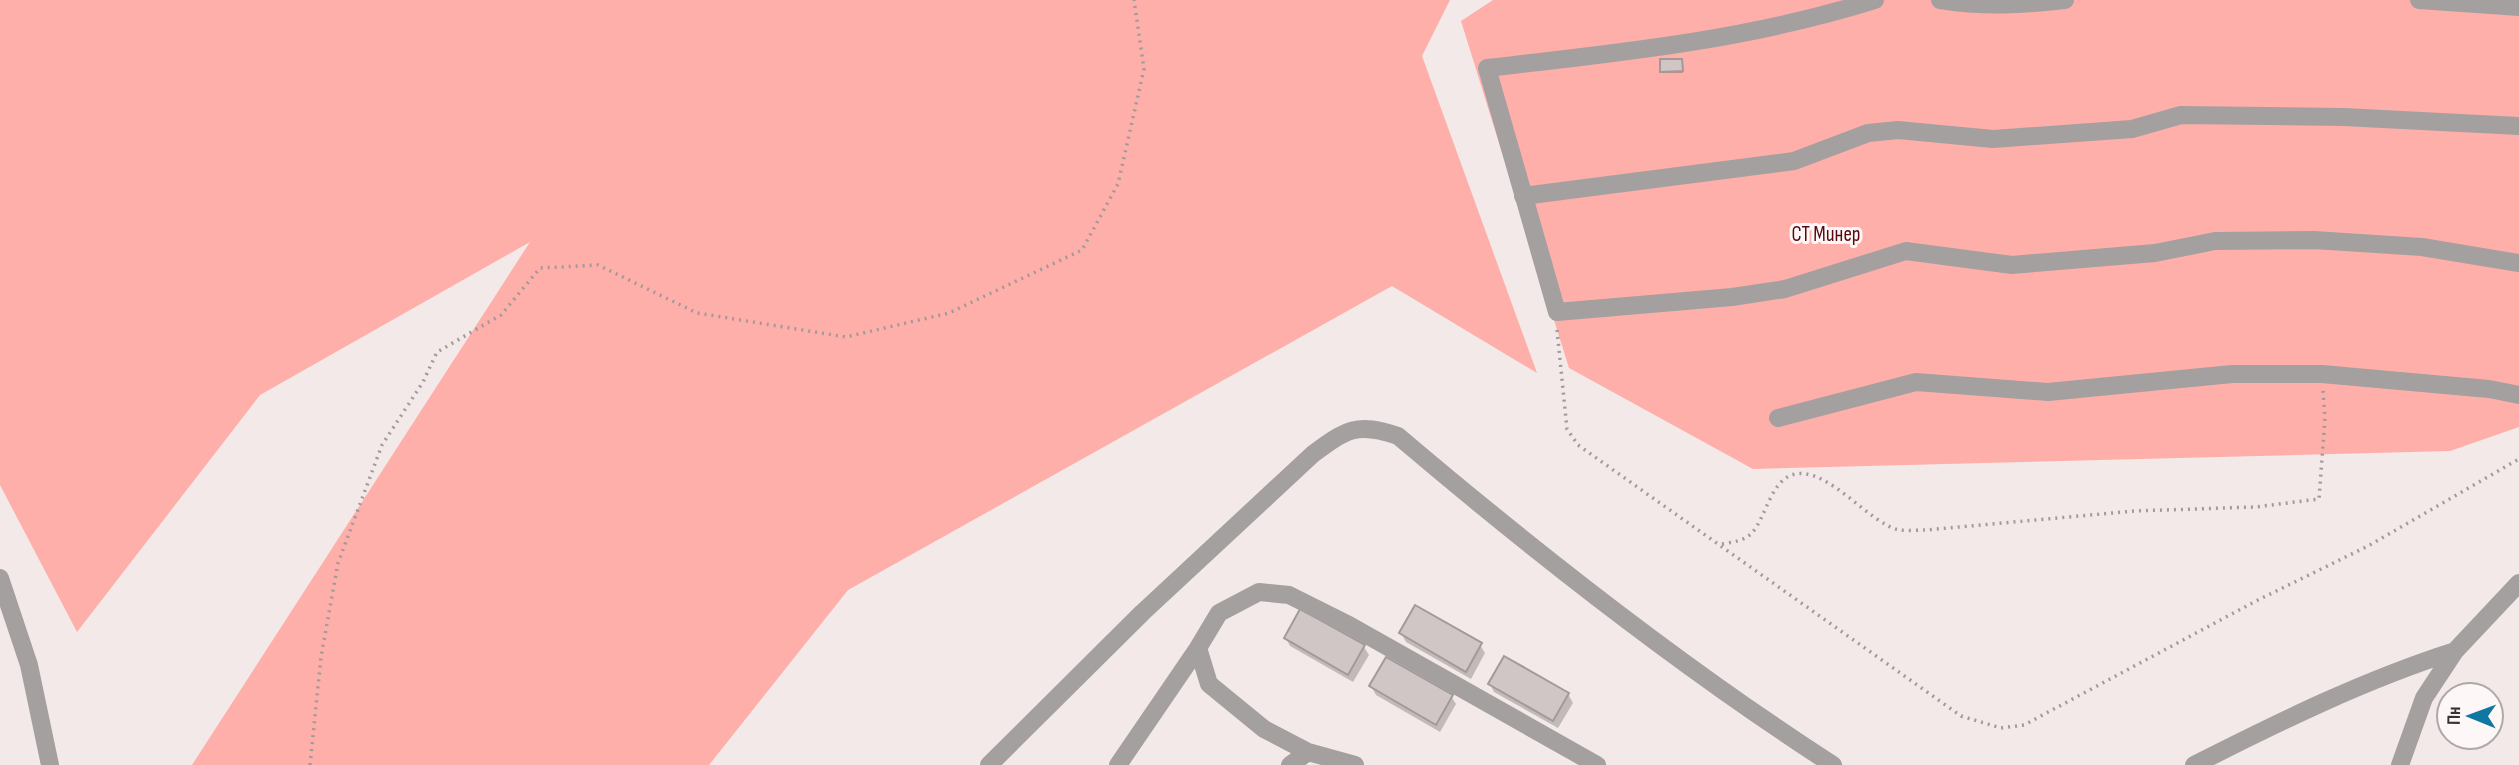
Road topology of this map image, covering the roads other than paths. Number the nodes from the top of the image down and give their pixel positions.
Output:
1 (1875, 0) edge
2 (1940, 0) edge
3 (2065, 0) edge
4 (2419, 0) edge
5 (2519, 7) edge
6 (2519, 126) edge
7 (1522, 196) junction
8 (2519, 263) edge
9 (2519, 395) edge
10 (1778, 418) dead end
11 (0, 578) edge
12 (2519, 583) edge
13 (1198, 648) junction
14 (2455, 651) junction
15 (1308, 752) junction
16 (51, 765) edge
17 (989, 765) edge
18 (1118, 765) edge
19 (1290, 765) edge
20 (1355, 765) edge
21 (1597, 765) edge
22 (1833, 765) edge
23 (2194, 765) edge
24 (2400, 765) edge

1 - 7 street
2 - 3 street
4 - 5 street
6 - 7 street
7 - 8 street
9 - 10 street
11 - 16 street
12 - 14 street
13 - 15 street
13 - 18 street
13 - 21 street
14 - 23 street
14 - 24 street
15 - 19 street
15 - 20 street
17 - 22 street

